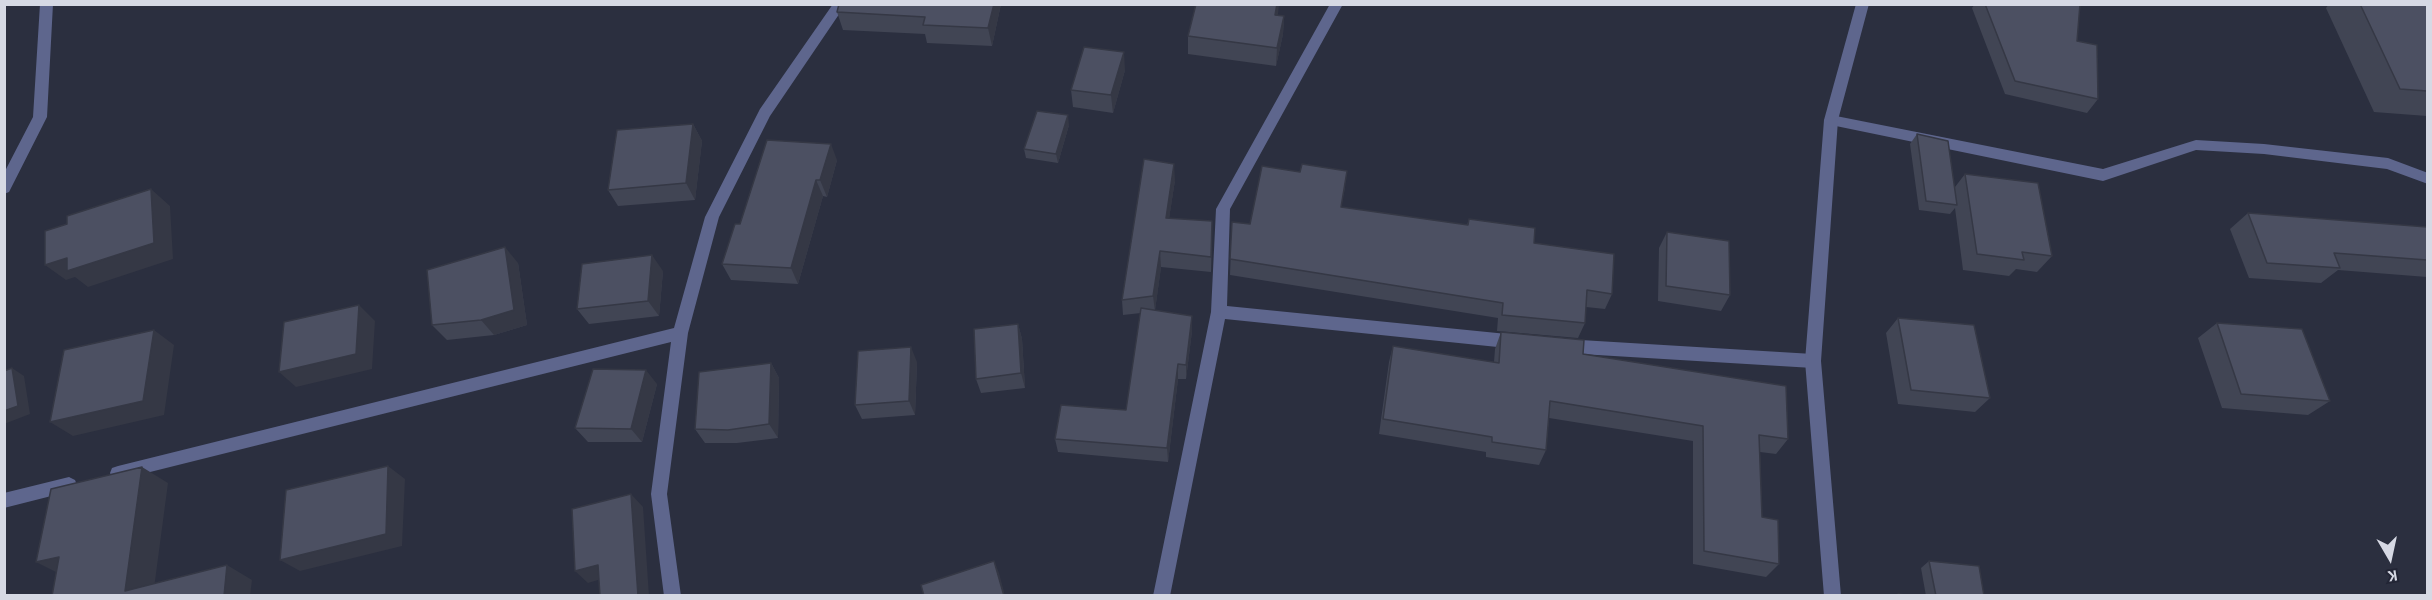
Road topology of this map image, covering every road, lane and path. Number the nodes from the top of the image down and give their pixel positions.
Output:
1 (47, 4) edge
2 (840, 4) edge
3 (1337, 4) edge
4 (1863, 4) edge
5 (1831, 120) junction
6 (2427, 179) edge
7 (4, 189) edge
8 (1220, 312) junction
9 (680, 333) junction
10 (1813, 361) junction
11 (108, 476) edge
12 (85, 481) edge
13 (4, 501) edge
14 (673, 596) edge
15 (1161, 596) edge
16 (1833, 596) edge

1 - 7 street
2 - 9 street
3 - 8 street
4 - 5 street
5 - 6 street
5 - 10 street
8 - 10 street
8 - 15 street
9 - 11 street
9 - 14 street
10 - 16 street
12 - 13 street

